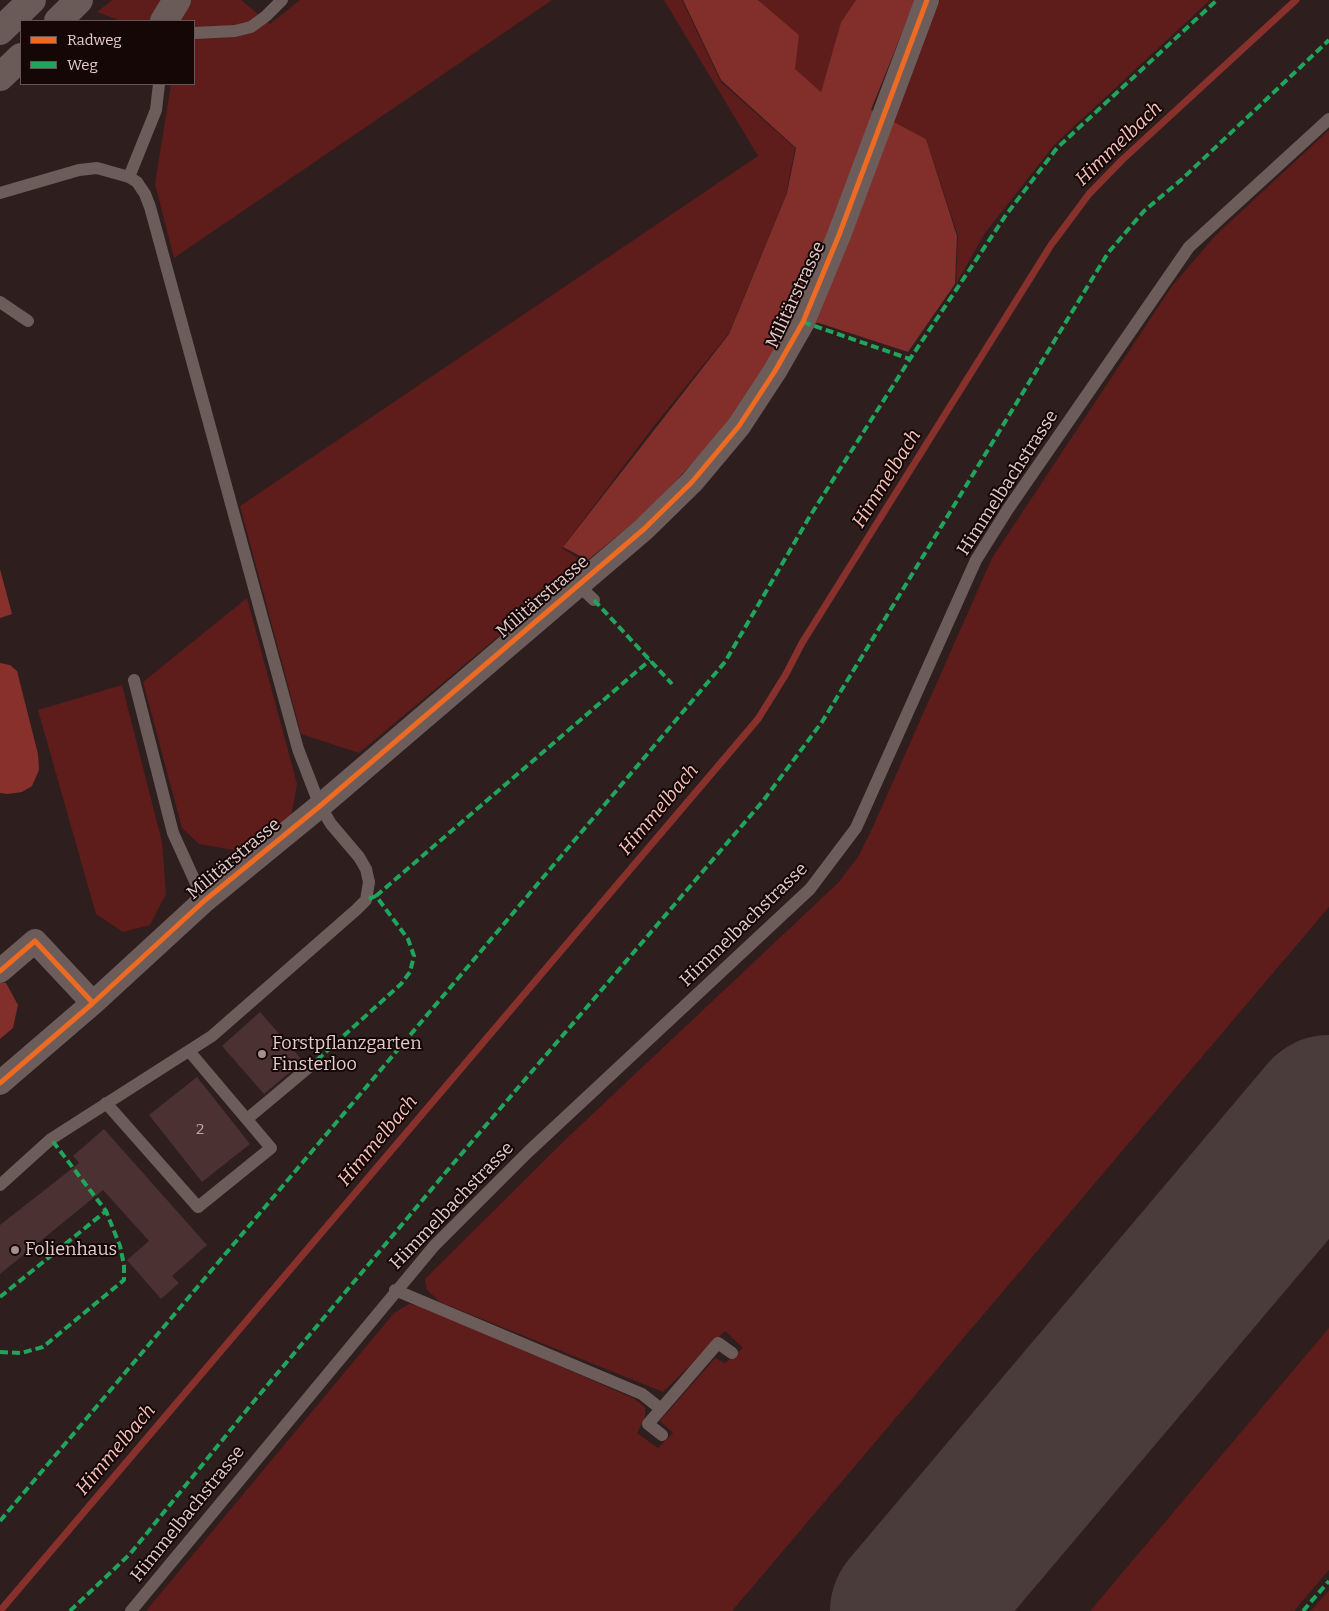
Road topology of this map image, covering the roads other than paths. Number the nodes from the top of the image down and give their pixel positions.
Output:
1 (32, 0) edge
2 (79, 0) edge
3 (176, 0) edge
4 (282, 0) edge
5 (927, 0) edge
6 (59, 20) edge
7 (165, 20) edge
8 (0, 32) edge
9 (195, 33) edge
10 (159, 85) edge
11 (1329, 119) edge
12 (129, 176) junction
13 (0, 193) edge
14 (0, 302) edge
15 (28, 321) dead end
16 (134, 680) dead end
17 (320, 806) junction
18 (204, 901) junction
19 (0, 971) edge
20 (93, 1003) junction
21 (189, 1051) junction
22 (308, 1068) dead end
23 (0, 1083) edge
24 (106, 1103) junction
25 (247, 1119) junction
26 (0, 1185) edge
27 (395, 1290) junction
28 (732, 1353) dead end
29 (661, 1409) junction
30 (662, 1435) dead end
31 (131, 1611) edge

1 - 8 highway
2 - 6 highway
3 - 7 highway
4 - 9 lane
5 - 17 street, Militärstrasse
10 - 12 lane
11 - 27 lane, Himmelbachstrasse
12 - 13 lane
12 - 17 lane
14 - 15 lane
16 - 18 lane
17 - 18 street, Militärstrasse
17 - 21 lane
18 - 20 street, Militärstrasse
19 - 20 street
20 - 23 street, Militärstrasse
21 - 24 lane
21 - 25 lane
22 - 25 lane
24 - 25 lane
24 - 26 lane
27 - 29 lane
27 - 31 lane, Himmelbachstrasse
28 - 29 lane
29 - 30 lane

